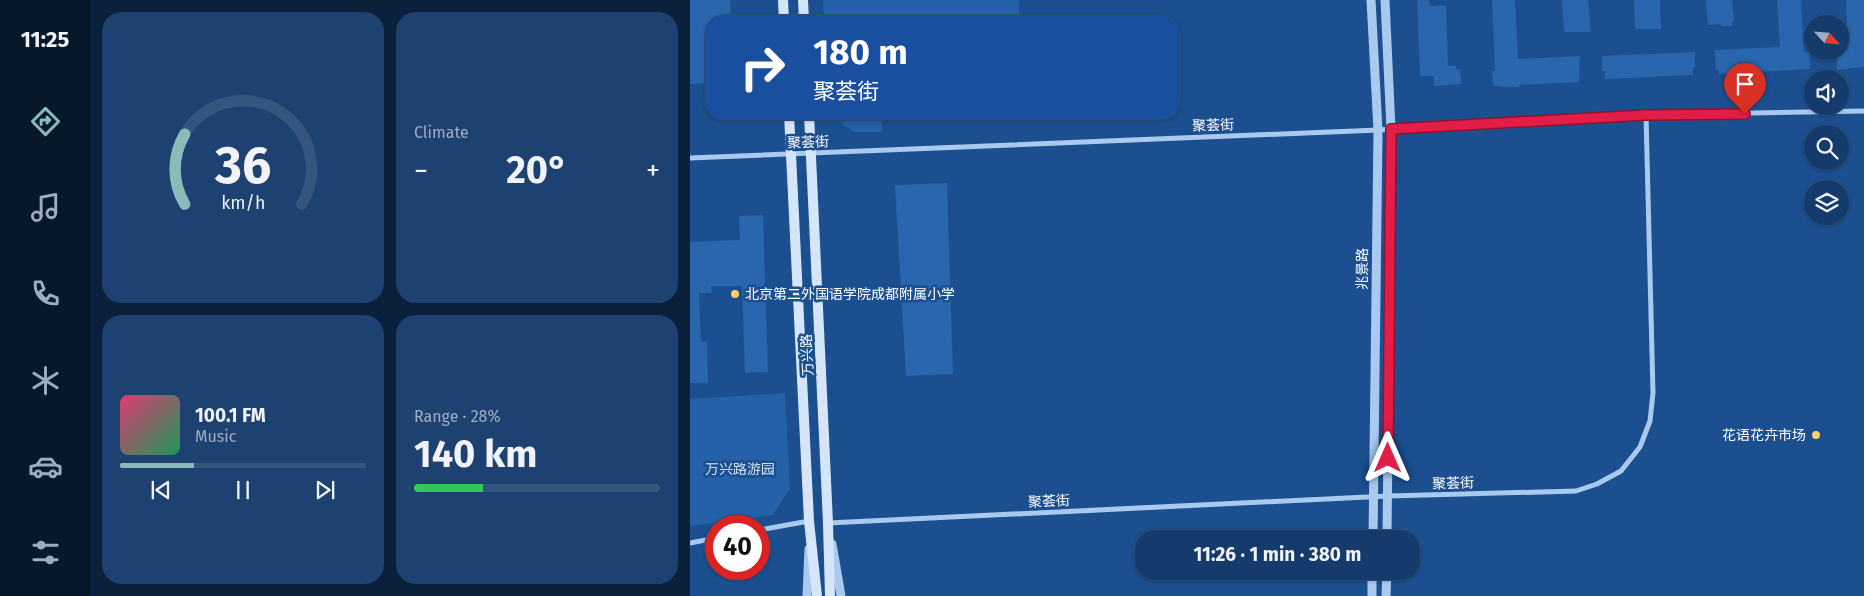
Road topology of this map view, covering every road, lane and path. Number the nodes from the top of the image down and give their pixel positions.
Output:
1 (783, 0) edge
2 (803, 0) edge
3 (1371, 0) edge
4 (1385, 0) edge
5 (784, 15) edge
6 (804, 15) edge
7 (1864, 111) edge
8 (1646, 115) junction
9 (789, 120) edge
10 (809, 120) edge
11 (1391, 129) junction
12 (1378, 130) junction
13 (811, 153) junction
14 (791, 154) junction
15 (690, 158) edge
16 (1388, 496) junction
17 (1373, 497) junction
18 (809, 521) junction
19 (828, 523) junction
20 (770, 528) edge
21 (1372, 530) edge
22 (1387, 530) edge
23 (705, 540) edge
24 (690, 543) edge
25 (1372, 580) edge
26 (1387, 580) edge
27 (807, 596) edge
28 (817, 596) edge
29 (830, 596) edge
30 (841, 596) edge
31 (1372, 596) edge
32 (1386, 596) edge

1 - 5 main road
2 - 6 main road
3 - 12 street, 兆景路
4 - 11 street, 兆景路
7 - 8 street, 聚荟街
8 - 11 street, 聚荟街
8 - 16 street, 聚荟街
9 - 14 main road
10 - 13 main road, 万兴路
11 - 12 street, 聚荟街
11 - 16 street, 兆景路
12 - 13 street, 聚荟街
12 - 17 street, 兆景路
13 - 14 street, 聚荟街
13 - 19 main road, 万兴路
14 - 15 street, 聚荟街
14 - 18 main road
16 - 17 street, 聚荟街
16 - 22 street, 兆景路
17 - 19 street, 聚荟街
17 - 21 street, 兆景路
18 - 20 street
18 - 27 street
18 - 28 main road
19 - 29 main road, 万兴路
19 - 30 street
23 - 24 street
25 - 31 street
26 - 32 street

